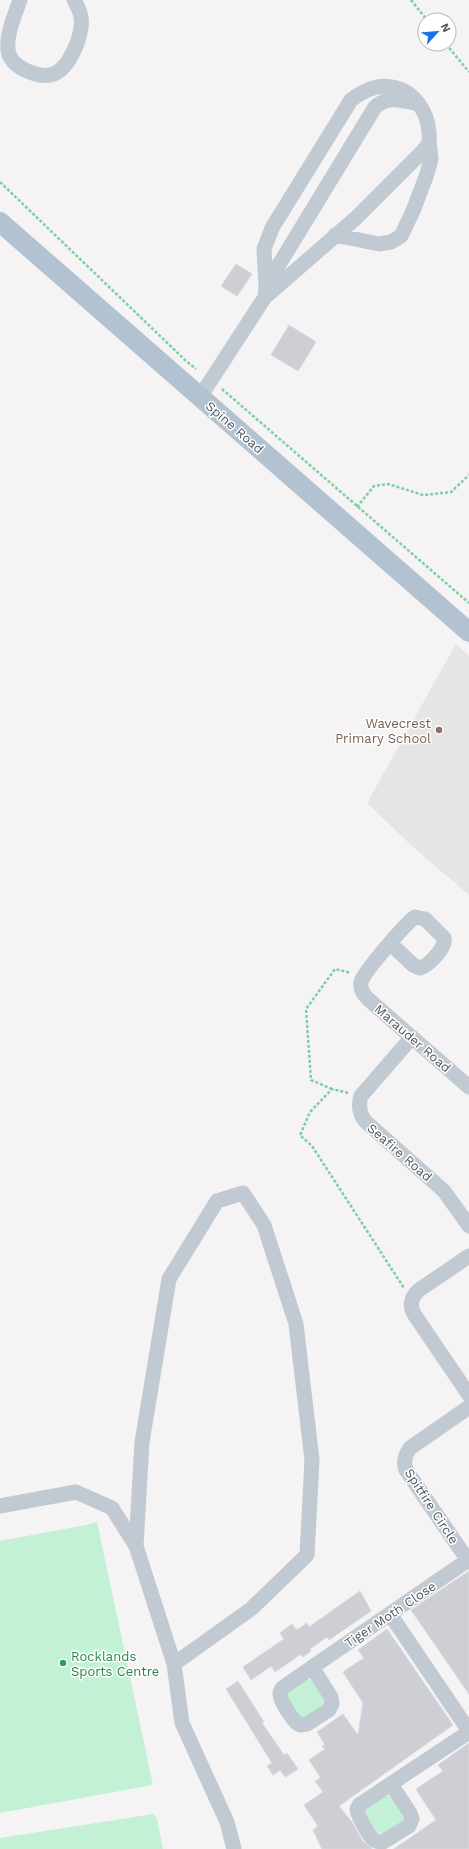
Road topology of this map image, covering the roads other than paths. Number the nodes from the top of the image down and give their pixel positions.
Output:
1 (20, 0) edge
2 (74, 0) edge
3 (7, 19) edge
4 (419, 104) junction
5 (429, 142) junction
6 (0, 222) edge
7 (335, 235) junction
8 (266, 291) junction
9 (200, 397) junction
10 (469, 632) edge
11 (390, 943) dead end
12 (412, 1037) junction
13 (469, 1087) edge
14 (469, 1226) edge
15 (469, 1256) edge
16 (469, 1395) edge
17 (469, 1407) edge
18 (0, 1506) edge
19 (136, 1546) junction
20 (468, 1561) edge
21 (390, 1614) junction
22 (174, 1664) junction
23 (312, 1667) dead end
24 (469, 1731) edge
25 (391, 1784) dead end
26 (234, 1849) edge

1 - 3 street
2 - 3 street
4 - 5 street
4 - 8 street
4 - 8 street
5 - 7 street
5 - 7 street
6 - 9 main road, Spine Road
7 - 8 street
8 - 9 street
9 - 10 main road, Spine Road
11 - 12 street, Marauder Road
12 - 13 street, Marauder Road
12 - 14 street, Seafire Road
15 - 16 street
17 - 20 street, Spitfire Circle
18 - 19 street
19 - 22 street
19 - 22 street
20 - 21 street, Tiger Moth Close
21 - 23 street, Tiger Moth Close
21 - 24 street
22 - 26 street
24 - 25 street

